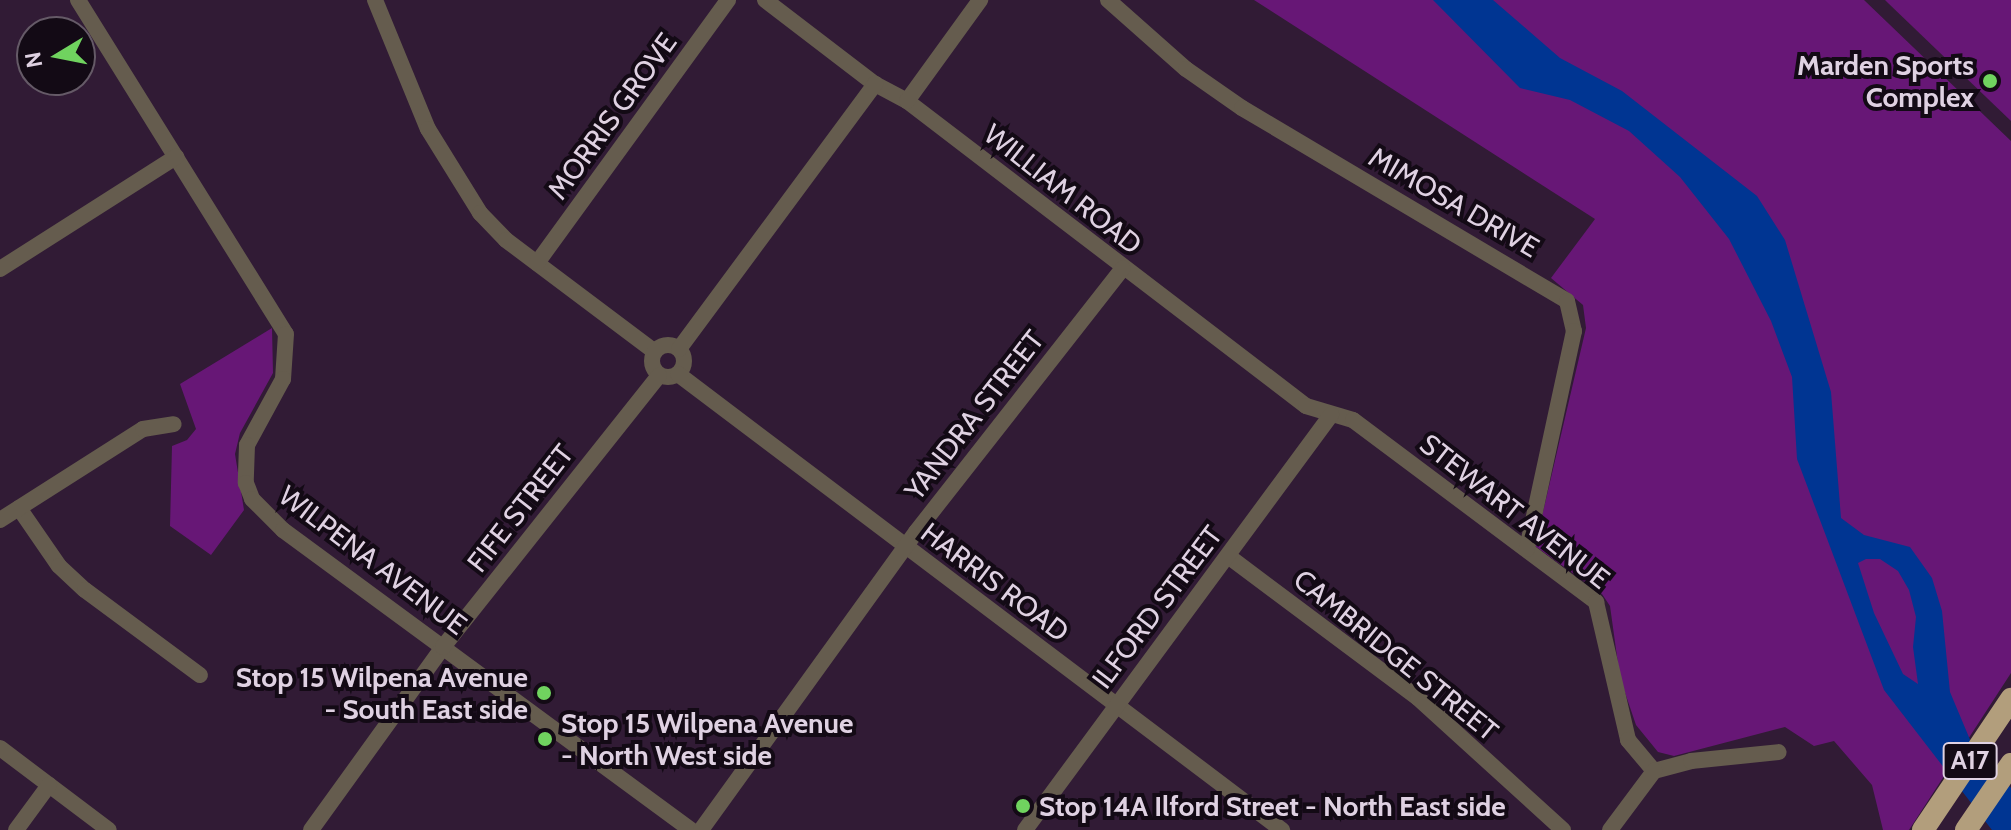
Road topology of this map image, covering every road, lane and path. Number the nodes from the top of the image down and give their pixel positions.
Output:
1 (78, 0) edge
2 (375, 0) edge
3 (728, 0) edge
4 (765, 0) edge
5 (980, 0) edge
6 (1108, 0) edge
7 (875, 84) junction
8 (907, 101) junction
9 (176, 157) junction
10 (537, 263) junction
11 (1123, 268) junction
12 (0, 269) edge
13 (679, 349) junction
14 (654, 351) junction
15 (678, 374) junction
16 (659, 375) junction
17 (1331, 415) junction
18 (174, 424) dead end
19 (19, 508) junction
20 (0, 520) edge
21 (905, 546) junction
22 (1527, 549) junction
23 (1228, 556) junction
24 (443, 647) junction
25 (200, 675) dead end
26 (2007, 704) edge
27 (1116, 705) junction
28 (0, 748) edge
29 (1779, 752) dead end
30 (2011, 764) edge
31 (1654, 771) junction
32 (49, 785) junction
33 (16, 830) edge
34 (109, 830) edge
35 (311, 830) edge
36 (691, 830) edge
37 (701, 830) edge
38 (1025, 830) edge
39 (1282, 830) edge
40 (1563, 830) edge
41 (1610, 830) edge
42 (1923, 830) edge
43 (1966, 830) edge

1 - 9 street, WILPENA AVENUE
2 - 10 street
3 - 10 street, MORRIS GROVE
4 - 7 street, WILLIAM ROAD
5 - 8 street
6 - 22 street, MIMOSA DRIVE
7 - 8 street, WILLIAM ROAD
7 - 13 street
8 - 11 street, WILLIAM ROAD
9 - 12 street
9 - 24 street, WILPENA AVENUE
10 - 14 street
11 - 17 street, WILLIAM ROAD
11 - 21 street, YANDRA STREET
13 - 14 street
13 - 15 street
14 - 16 street
15 - 16 street
15 - 21 street, HARRIS ROAD
16 - 24 street, FIFE STREET
17 - 22 street, STEWART AVENUE
17 - 23 street, ILFORD STREET
18 - 19 street
19 - 20 street
19 - 25 street
21 - 27 street, HARRIS ROAD
21 - 37 street, YANDRA STREET
22 - 31 street, STEWART AVENUE
23 - 27 street, ILFORD STREET
23 - 40 street, CAMBRIDGE STREET
24 - 35 street, FIFE STREET
24 - 36 street, WILPENA AVENUE
26 - 42 highway, A17
27 - 38 street, ILFORD STREET
27 - 39 street, HARRIS ROAD
28 - 32 street
29 - 31 street
30 - 43 highway, A17
31 - 41 street
32 - 33 street
32 - 34 street

